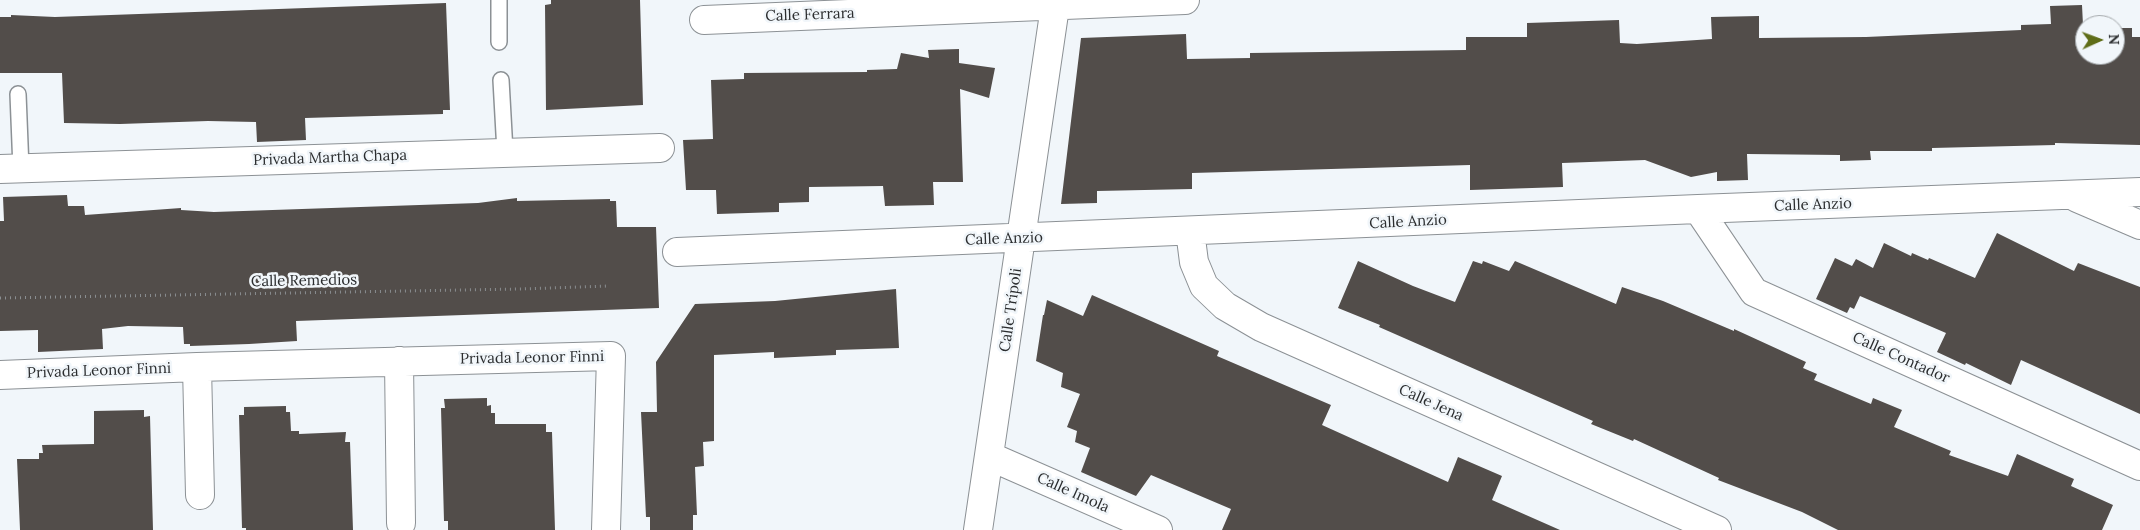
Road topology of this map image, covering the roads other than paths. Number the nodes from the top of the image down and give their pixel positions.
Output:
1 (499, 0) edge
2 (1185, 0) edge
3 (1056, 3) edge
4 (704, 20) dead end
5 (500, 42) dead end
6 (501, 80) dead end
7 (18, 94) dead end
8 (660, 148) dead end
9 (505, 152) junction
10 (10, 169) edge
11 (2140, 192) edge
12 (2070, 195) junction
13 (1698, 209) junction
14 (2140, 225) edge
15 (1190, 231) junction
16 (1021, 238) junction
17 (677, 252) dead end
18 (399, 362) junction
19 (197, 367) junction
20 (0, 375) edge
21 (989, 456) junction
22 (2140, 466) edge
23 (200, 495) dead end
24 (401, 523) dead end
25 (606, 530) edge
26 (978, 530) edge
27 (1158, 530) edge
28 (1717, 530) edge

1 - 5 lane
2 - 3 street, Calle Ferrara
3 - 4 street, Calle Ferrara
3 - 16 street, Calle Trípoli
6 - 9 lane
7 - 10 lane
8 - 9 street, Privada Martha Chapa
9 - 10 street, Privada Martha Chapa
11 - 12 street, Calle Anzio
12 - 13 street, Calle Anzio
12 - 14 street
13 - 15 street, Calle Anzio
13 - 22 street, Calle Contador
15 - 16 street, Calle Anzio
15 - 28 street, Calle Jena
16 - 17 street, Calle Anzio
16 - 21 street, Calle Trípoli
18 - 19 street, Privada Leonor Finni
18 - 24 street
18 - 25 street, Privada Leonor Finni
19 - 20 street, Privada Leonor Finni
19 - 23 street
21 - 26 street, Calle Trípoli
21 - 27 street, Calle Imola

